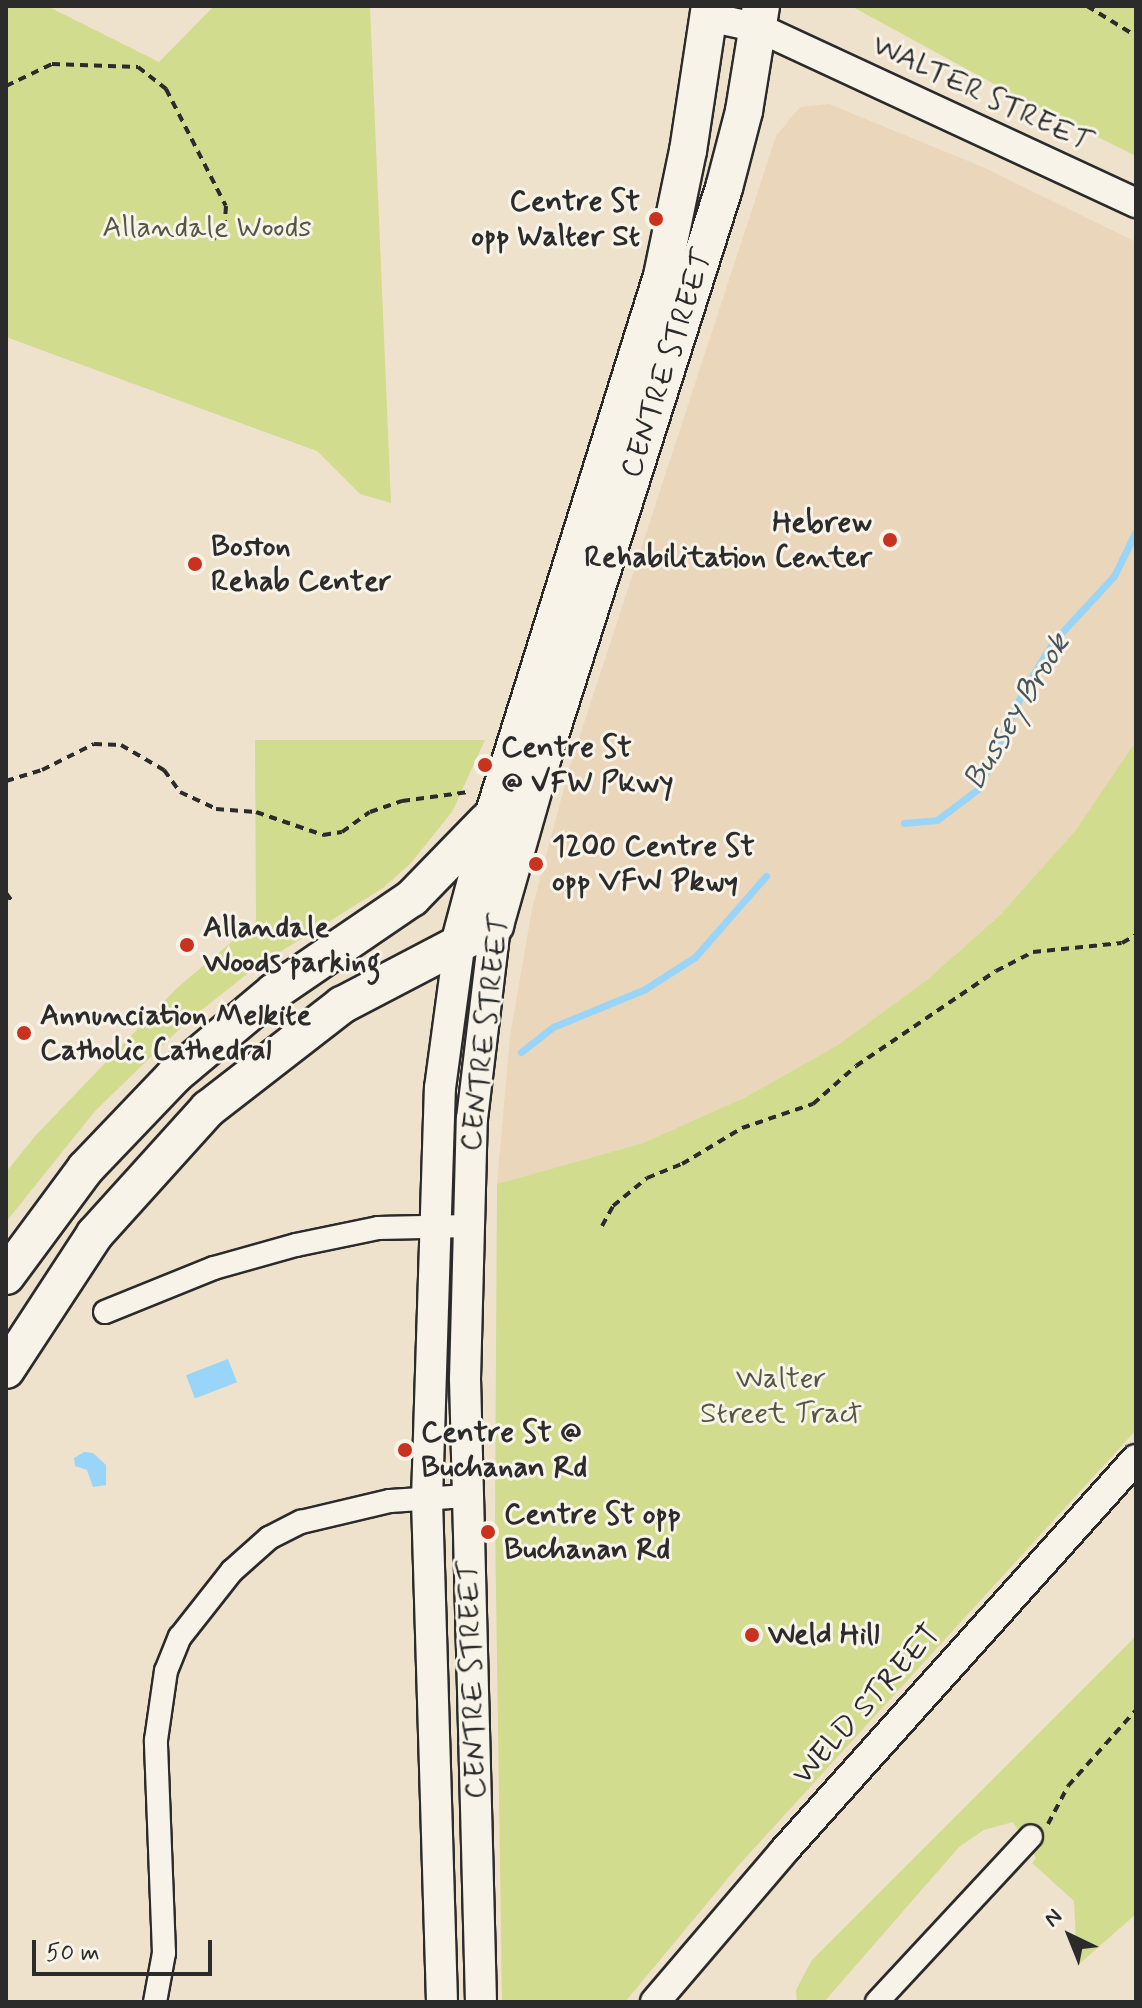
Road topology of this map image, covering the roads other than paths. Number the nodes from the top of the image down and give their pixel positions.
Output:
1 (710, 11) edge
2 (760, 17) edge
3 (1136, 203) edge
4 (481, 803) junction
5 (495, 925) junction
6 (460, 941) junction
7 (435, 1226) junction
8 (469, 1226) junction
9 (6, 1276) edge
10 (105, 1312) dead end
11 (6, 1370) edge
12 (1136, 1459) edge
13 (467, 1496) junction
14 (427, 1499) junction
15 (435, 1713) junction
16 (475, 1713) junction
17 (1031, 1836) road end
18 (155, 2002) edge
19 (442, 2002) edge
20 (481, 2002) edge
21 (655, 2002) edge
22 (877, 2002) edge

1 - 2 street, WALTER STREET
1 - 4 highway, CENTRE STREET
2 - 3 street, WALTER STREET
2 - 5 highway, CENTRE STREET
4 - 6 highway, CENTRE STREET
4 - 9 highway
5 - 6 highway
5 - 8 main road, CENTRE STREET
6 - 7 main road, CENTRE STREET
6 - 11 highway
7 - 8 street
7 - 10 street
7 - 14 main road, CENTRE STREET
8 - 13 main road, CENTRE STREET
12 - 21 street, WELD STREET
13 - 14 street
13 - 16 main road, CENTRE STREET
14 - 15 main road, CENTRE STREET
14 - 18 street
15 - 16 main road
15 - 19 main road, CENTRE STREET
16 - 20 main road, CENTRE STREET
17 - 22 street

